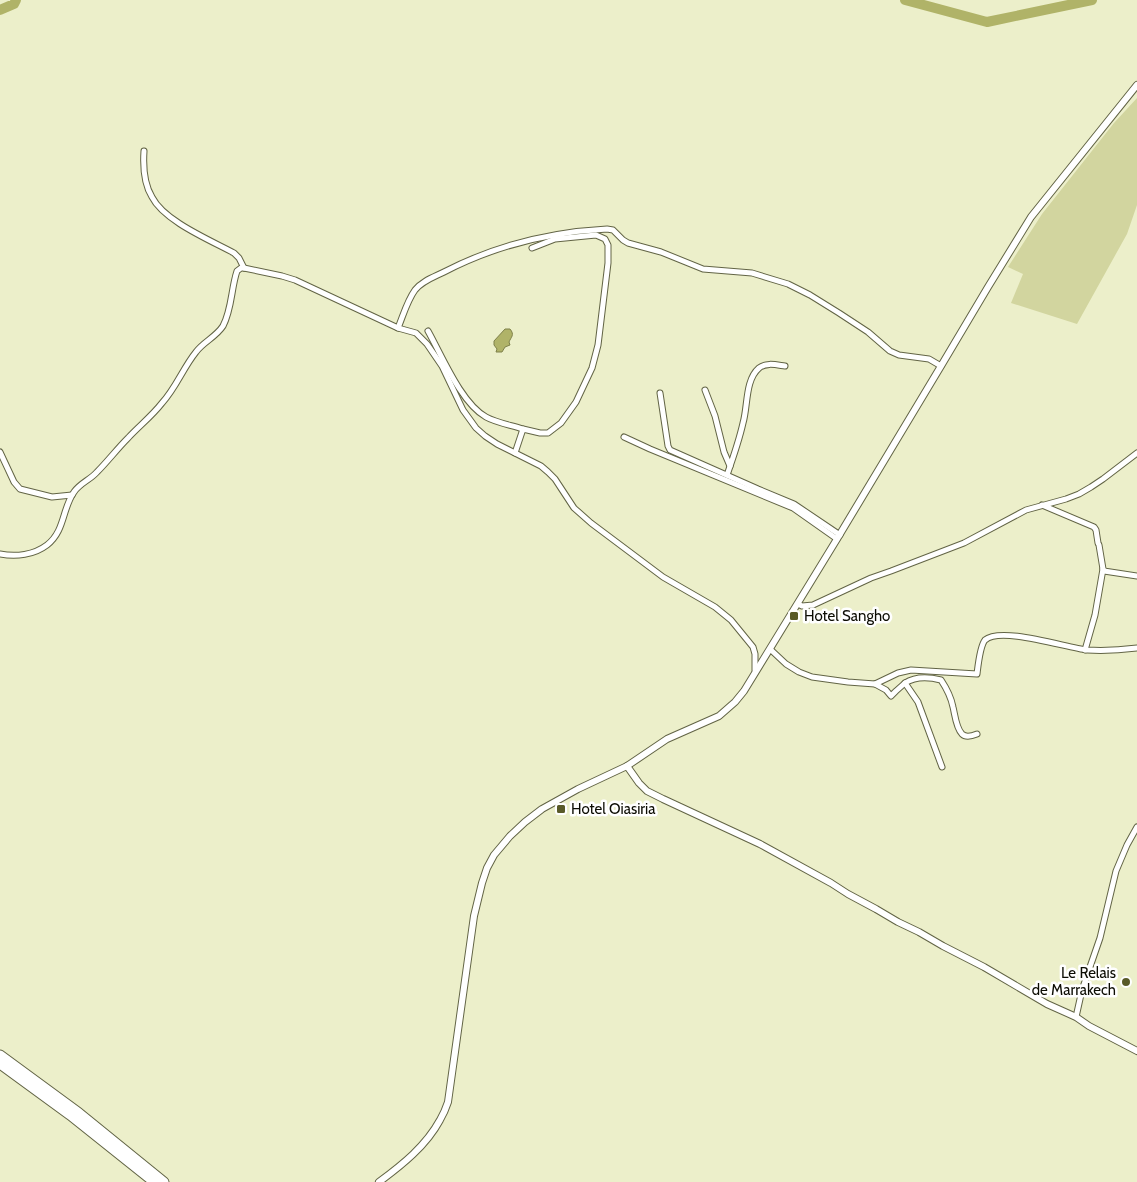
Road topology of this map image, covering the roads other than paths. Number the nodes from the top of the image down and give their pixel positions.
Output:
1 (1137, 85) edge
2 (144, 152) dead end
3 (532, 248) dead end
4 (244, 268) junction
5 (398, 328) junction
6 (428, 331) dead end
7 (785, 366) dead end
8 (941, 366) junction
9 (705, 390) dead end
10 (660, 393) dead end
11 (523, 428) junction
12 (624, 436) dead end
13 (0, 452) edge
14 (515, 453) junction
15 (1137, 453) edge
16 (730, 466) junction
17 (727, 475) junction
18 (72, 495) junction
19 (1042, 505) junction
20 (838, 537) junction
21 (0, 554) edge
22 (1103, 569) junction
23 (1137, 576) edge
24 (798, 604) junction
25 (1137, 648) edge
26 (770, 649) junction
27 (1084, 650) junction
28 (756, 670) junction
29 (905, 683) junction
30 (875, 684) junction
31 (977, 734) dead end
32 (627, 766) junction
33 (942, 767) dead end
34 (1137, 827) edge
35 (1076, 1017) junction
36 (1137, 1051) edge
37 (0, 1055) edge
38 (0, 1064) edge
39 (154, 1182) edge
40 (164, 1182) edge
41 (380, 1182) edge

1 - 8 street
2 - 4 street
3 - 11 street
4 - 5 street
4 - 18 street
5 - 8 street
5 - 14 street
6 - 11 street
7 - 16 street
8 - 20 street
9 - 16 street
10 - 17 street
11 - 14 street
12 - 20 street
13 - 18 street
14 - 28 street
15 - 19 street
16 - 17 street
17 - 20 street
18 - 21 street
19 - 22 street
19 - 24 street
20 - 24 street
22 - 23 street
22 - 27 street
24 - 26 street
25 - 27 street
26 - 28 street
26 - 30 street
27 - 30 street
28 - 32 street
29 - 30 street
29 - 31 street
29 - 33 street
32 - 35 street
32 - 41 street
34 - 35 street
35 - 36 street
37 - 40 highway
38 - 39 highway

